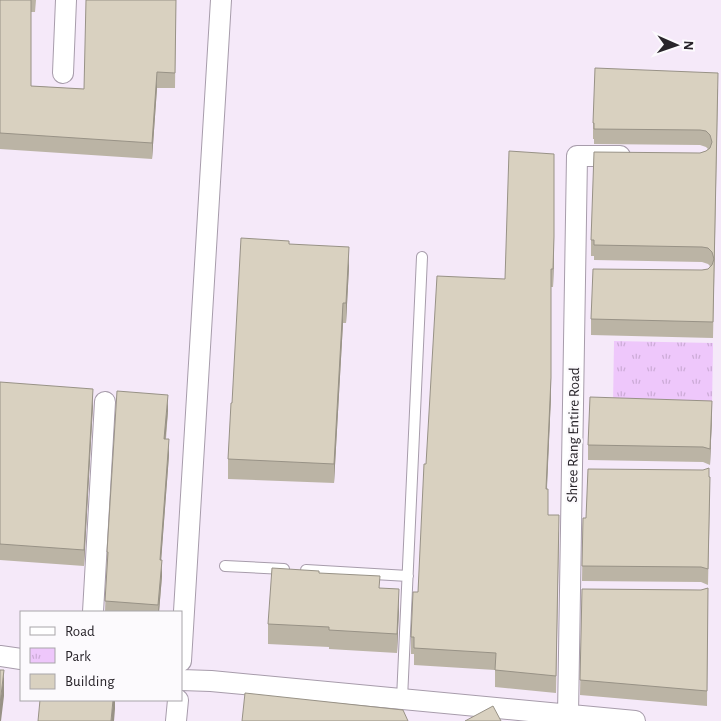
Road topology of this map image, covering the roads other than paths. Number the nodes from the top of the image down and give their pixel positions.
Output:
1 (66, 0) edge
2 (221, 0) edge
3 (63, 72) dead end
4 (634, 156) edge
5 (422, 258) dead end
6 (105, 402) dead end
7 (225, 566) dead end
8 (408, 576) junction
9 (93, 611) edge
10 (182, 644) edge
11 (0, 656) edge
12 (20, 659) edge
13 (182, 680) edge
14 (402, 700) junction
15 (178, 701) edge
16 (517, 716) edge
17 (568, 716) junction
18 (176, 721) edge
19 (635, 721) edge

1 - 3 street
2 - 10 street
4 - 17 street, Shree Rang Entire Road
5 - 8 lane
6 - 9 street
7 - 8 lane
8 - 14 lane
11 - 12 street
13 - 14 street
14 - 16 street
15 - 18 street
16 - 17 street
17 - 19 street

